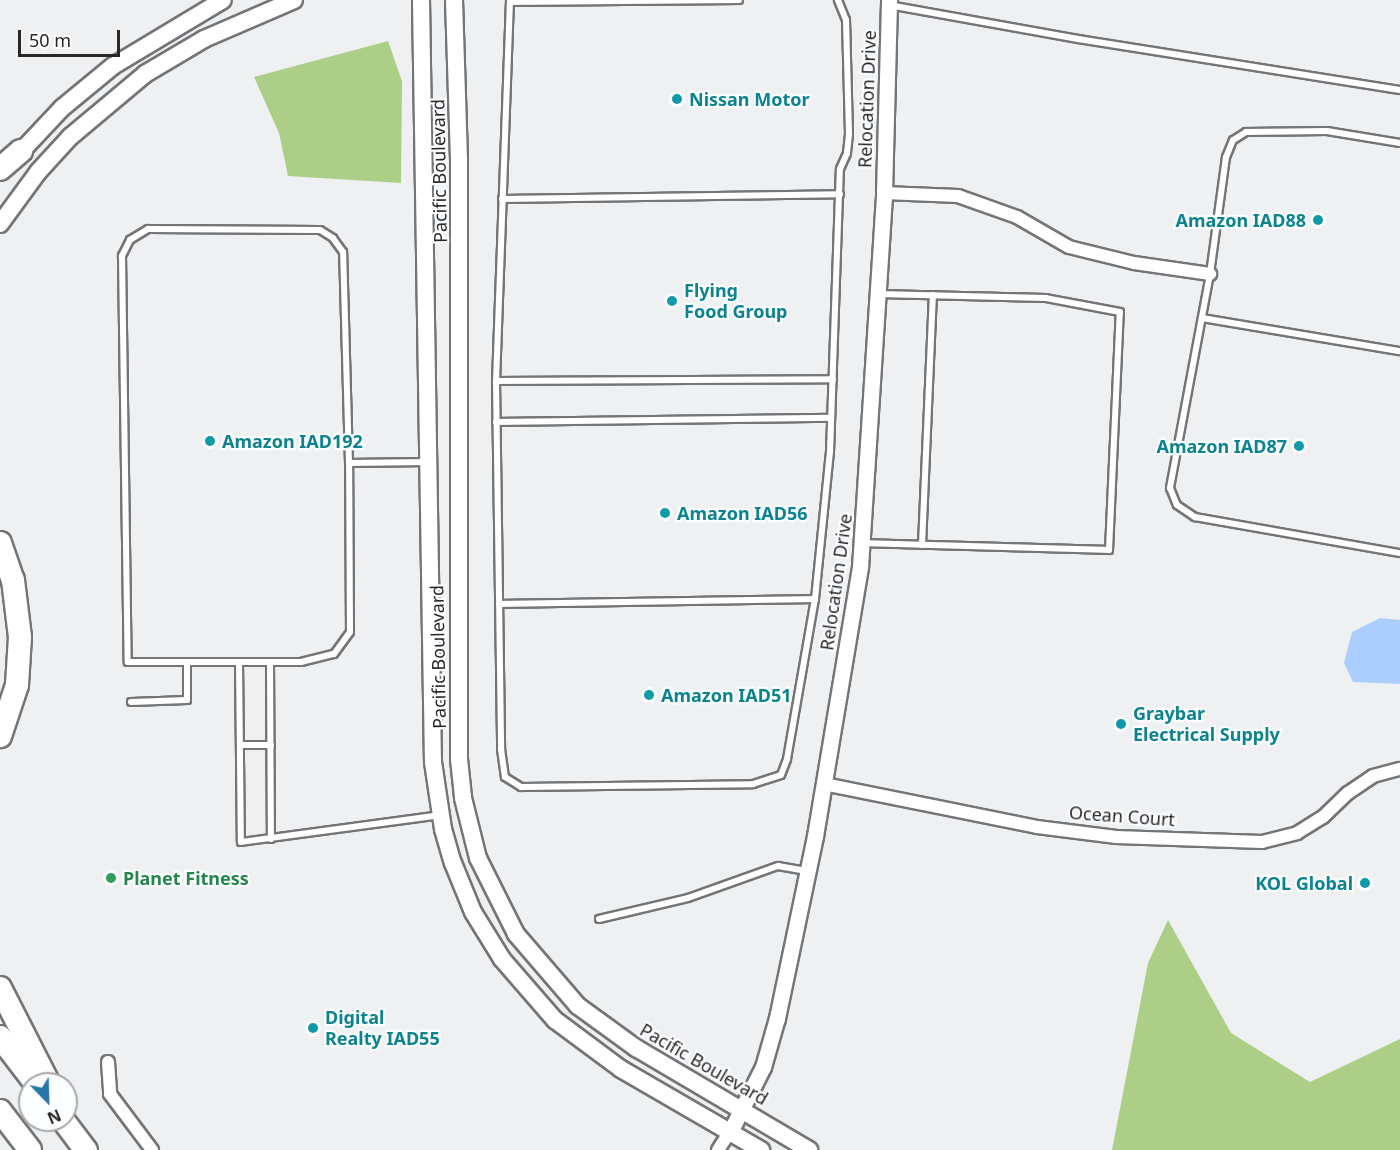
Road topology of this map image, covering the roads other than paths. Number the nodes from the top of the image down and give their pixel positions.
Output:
1 (223, 0) edge
2 (294, 0) edge
3 (421, 0) edge
4 (454, 0) edge
5 (739, 0) edge
6 (838, 0) edge
7 (510, 1) edge
8 (889, 2) edge
9 (1400, 90) edge
10 (1400, 143) edge
11 (21, 151) junction
12 (0, 169) edge
13 (0, 178) edge
14 (884, 192) junction
15 (840, 195) junction
16 (502, 199) junction
17 (0, 224) edge
18 (1210, 274) junction
19 (878, 294) junction
20 (933, 295) junction
21 (1202, 318) junction
22 (1400, 351) edge
23 (833, 379) junction
24 (496, 381) junction
25 (831, 418) junction
26 (496, 422) junction
27 (429, 462) junction
28 (349, 463) junction
29 (0, 543) edge
30 (862, 543) junction
31 (922, 545) junction
32 (1400, 553) edge
33 (815, 599) junction
34 (499, 604) junction
35 (187, 662) junction
36 (239, 662) junction
37 (270, 662) junction
38 (131, 702) dead end
39 (0, 736) edge
40 (240, 745) junction
41 (271, 745) junction
42 (1400, 769) edge
43 (824, 784) junction
44 (441, 815) junction
45 (271, 839) junction
46 (808, 871) junction
47 (599, 919) dead end
48 (0, 988) edge
49 (0, 1037) edge
50 (108, 1062) dead end
51 (27, 1072) edge
52 (43, 1072) edge
53 (742, 1108) junction
54 (0, 1111) edge
55 (0, 1124) edge
56 (731, 1130) junction
57 (27, 1146) edge
58 (152, 1150) edge
59 (718, 1150) edge
60 (761, 1150) edge
61 (809, 1150) edge

1 - 11 main road
2 - 17 main road
3 - 27 main road, Pacific Boulevard
4 - 53 main road, Pacific Boulevard
5 - 7 lane
6 - 15 lane
7 - 16 lane
8 - 9 lane
8 - 14 street, Relocation Drive
10 - 18 lane
11 - 12 highway
11 - 13 main road
14 - 18 street
14 - 19 street, Relocation Drive
15 - 16 lane
15 - 23 lane
16 - 24 lane
18 - 21 lane
19 - 20 lane
19 - 30 street, Relocation Drive
20 - 31 lane
20 - 31 lane
21 - 22 lane
21 - 32 lane
23 - 24 lane
23 - 25 lane
24 - 26 lane
25 - 26 lane
25 - 33 lane
26 - 34 lane
27 - 28 lane
27 - 44 main road, Pacific Boulevard
28 - 35 lane
28 - 37 lane
29 - 39 highway
30 - 31 lane
30 - 43 street, Relocation Drive
33 - 34 lane
33 - 34 lane
35 - 36 lane
35 - 38 lane
36 - 37 lane
36 - 40 lane
37 - 41 lane
40 - 41 lane
40 - 45 lane
41 - 45 lane
42 - 43 street, Ocean Court
43 - 46 street, Relocation Drive
44 - 45 lane
44 - 56 main road, Pacific Boulevard
46 - 47 lane
46 - 53 street, Relocation Drive
48 - 52 highway
49 - 51 highway
50 - 58 street
53 - 56 street, Relocation Drive
53 - 61 main road, Pacific Boulevard
54 - 57 highway
55 - 57 highway
56 - 59 street, Relocation Drive
56 - 60 main road, Pacific Boulevard

